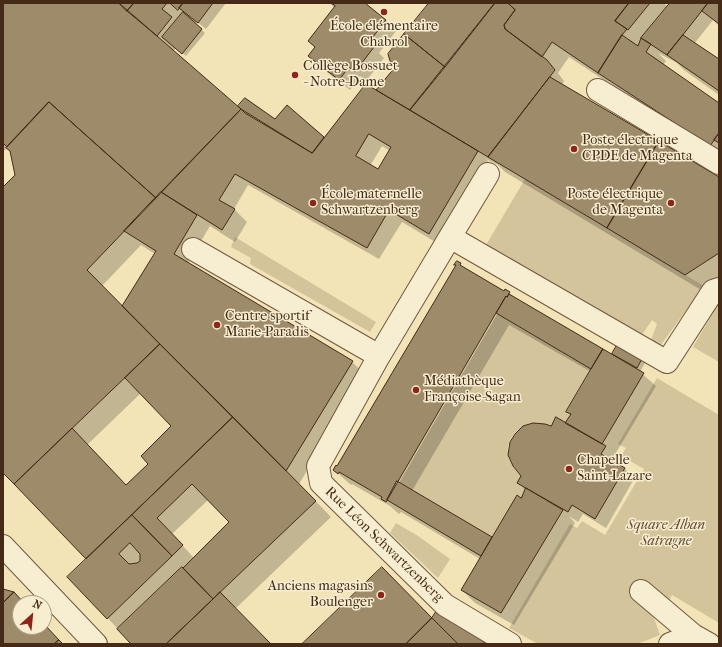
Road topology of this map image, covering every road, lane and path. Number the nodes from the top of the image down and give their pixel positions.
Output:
1 (598, 90) dead end
2 (719, 163) edge
3 (488, 174) dead end
4 (450, 237) junction
5 (193, 249) dead end
6 (719, 289) edge
7 (379, 356) junction
8 (3, 546) edge
9 (641, 591) dead end
10 (701, 639) edge
11 (96, 644) edge
12 (510, 644) edge
13 (670, 644) edge

1 - 2 street
3 - 4 street, Rue Léon Schwartzenberg
4 - 6 street
4 - 7 street, Rue Léon Schwartzenberg
5 - 7 street
7 - 12 street, Rue Léon Schwartzenberg
8 - 11 street
9 - 10 street
10 - 13 street

